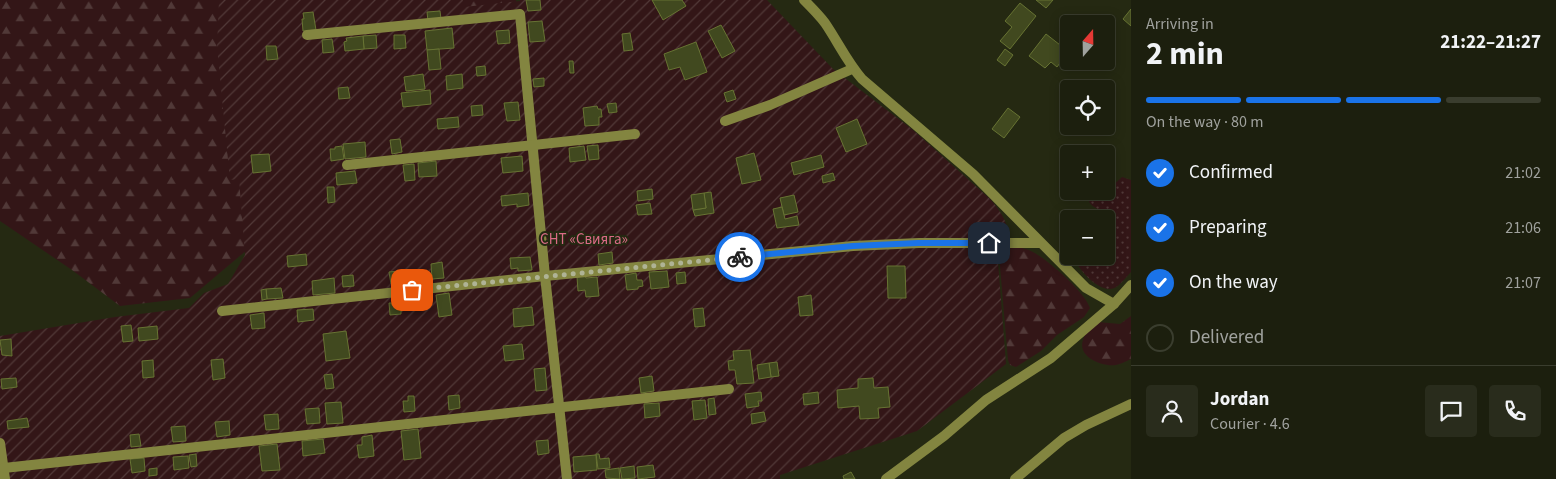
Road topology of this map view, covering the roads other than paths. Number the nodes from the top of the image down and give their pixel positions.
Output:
1 (804, 0) edge
2 (307, 36) dead end
3 (852, 69) junction
4 (726, 121) dead end
5 (635, 134) dead end
6 (532, 145) junction
7 (347, 165) dead end
8 (1040, 243) junction
9 (545, 276) junction
10 (1131, 285) edge
11 (1114, 304) junction
12 (222, 310) dead end
13 (729, 389) dead end
14 (1131, 404) edge
15 (559, 408) junction
16 (0, 443) edge
17 (4, 468) junction
18 (5, 479) edge
19 (567, 479) edge
20 (886, 479) edge
21 (1015, 479) edge

1 - 3 lane
2 - 6 lane
3 - 4 lane
3 - 8 lane
5 - 6 lane
6 - 7 lane
6 - 9 lane
8 - 9 lane
8 - 11 lane
9 - 12 lane
9 - 15 lane
10 - 11 lane
11 - 20 lane
13 - 15 lane
14 - 21 lane
15 - 17 lane
15 - 19 lane
16 - 17 lane
17 - 18 lane

